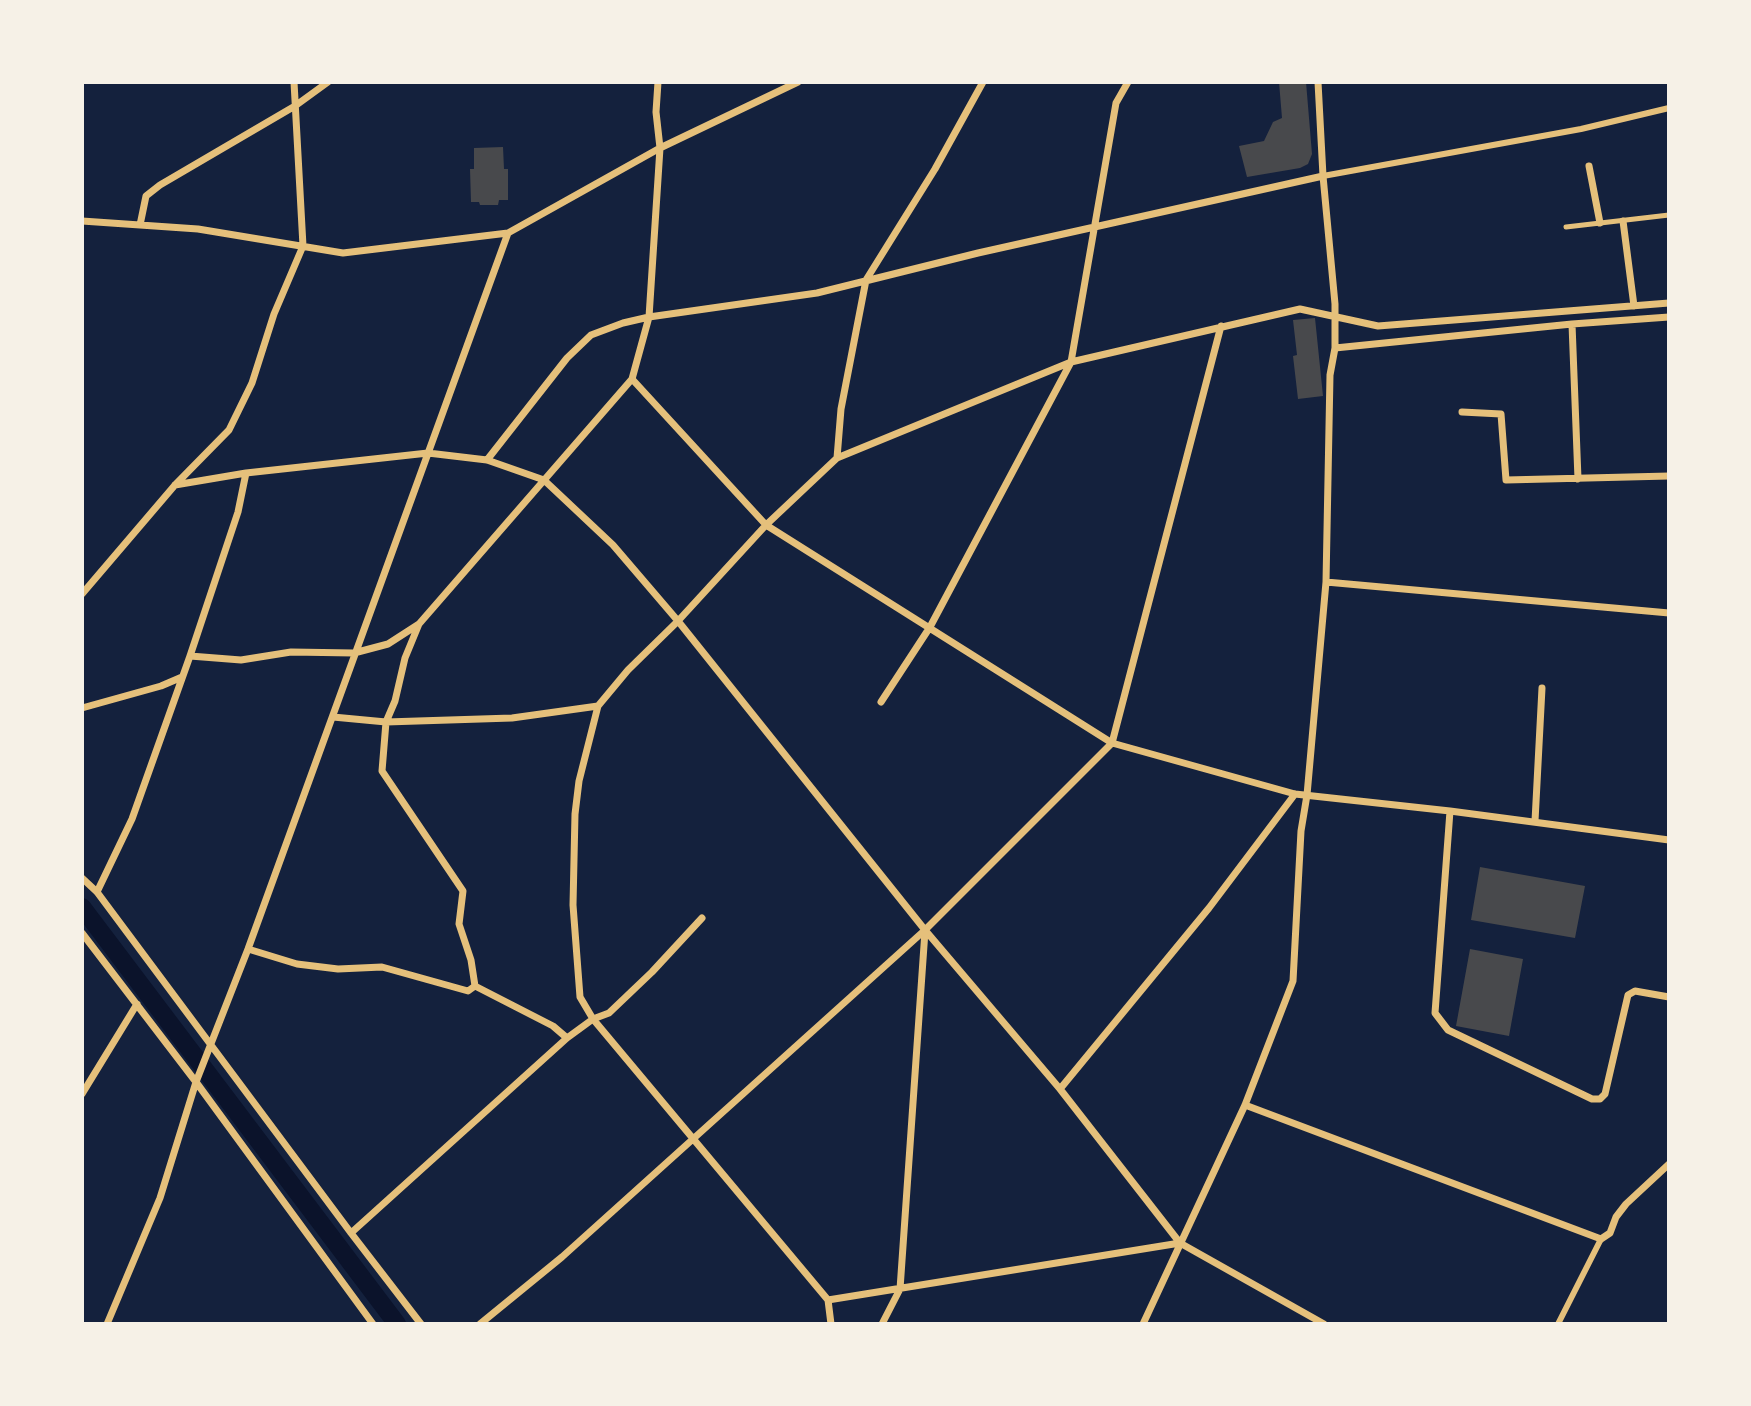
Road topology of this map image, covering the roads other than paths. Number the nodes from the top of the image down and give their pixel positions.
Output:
1 (294, 82) edge
2 (328, 82) edge
3 (658, 82) edge
4 (798, 82) edge
5 (983, 82) edge
6 (1128, 82) edge
7 (1318, 82) edge
8 (295, 106) junction
9 (1669, 108) edge
10 (660, 148) junction
11 (1589, 166) dead end
12 (1323, 176) junction
13 (1669, 215) edge
14 (1623, 220) junction
15 (82, 221) edge
16 (1600, 223) junction
17 (140, 225) junction
18 (1094, 227) junction
19 (1566, 227) dead end
20 (508, 233) junction
21 (303, 246) junction
22 (866, 280) junction
23 (1669, 303) edge
24 (1634, 306) junction
25 (1334, 315) junction
26 (649, 317) junction
27 (1669, 317) edge
28 (1572, 324) junction
29 (1221, 326) junction
30 (1335, 348) junction
31 (1071, 362) junction
32 (632, 379) junction
33 (1462, 412) dead end
34 (428, 453) junction
35 (837, 458) junction
36 (487, 460) junction
37 (246, 473) junction
38 (1669, 476) edge
39 (1578, 479) junction
40 (544, 480) junction
41 (175, 485) junction
42 (766, 525) junction
43 (1326, 582) junction
44 (82, 594) edge
45 (1669, 613) edge
46 (678, 621) junction
47 (419, 624) junction
48 (930, 627) junction
49 (354, 653) junction
50 (190, 656) junction
51 (182, 677) junction
52 (1542, 688) dead end
53 (881, 702) dead end
54 (598, 706) junction
55 (82, 708) edge
56 (332, 718) junction
57 (386, 722) junction
58 (1112, 743) junction
59 (1295, 794) junction
60 (1307, 796) junction
61 (1450, 811) junction
62 (1535, 821) junction
63 (1669, 840) edge
64 (82, 878) edge
65 (97, 892) junction
66 (702, 918) dead end
67 (925, 930) junction
68 (82, 933) edge
69 (248, 949) junction
70 (475, 986) junction
71 (1669, 997) edge
72 (137, 1004) junction
73 (593, 1019) junction
74 (567, 1038) junction
75 (211, 1045) junction
76 (196, 1082) junction
77 (1060, 1089) junction
78 (82, 1094) edge
79 (1245, 1105) junction
80 (693, 1137) junction
81 (1669, 1164) edge
82 (351, 1233) junction
83 (1601, 1239) junction
84 (1180, 1242) junction
85 (900, 1289) junction
86 (828, 1300) junction
87 (107, 1324) edge
88 (373, 1324) edge
89 (422, 1324) edge
90 (480, 1324) edge
91 (831, 1324) edge
92 (882, 1324) edge
93 (1143, 1324) edge
94 (1324, 1324) edge
95 (1558, 1324) edge

1 - 8 street
2 - 8 street
3 - 10 street
4 - 10 street
5 - 22 street
6 - 18 street
7 - 12 street
8 - 17 street
8 - 21 street
9 - 12 street
10 - 20 street
10 - 26 street
11 - 16 street
12 - 18 street
12 - 25 street
13 - 14 lane
14 - 16 lane
14 - 24 street
15 - 17 street
16 - 19 lane
17 - 21 street
18 - 22 street
18 - 31 street
20 - 21 street
20 - 34 street
21 - 41 street
22 - 26 street
22 - 35 street
23 - 24 street
24 - 25 street
25 - 29 street
25 - 30 street
26 - 32 street
26 - 36 street
27 - 28 street
28 - 30 street
28 - 39 street
29 - 31 street
29 - 58 street
30 - 43 street
31 - 35 street
31 - 48 street
32 - 40 street
32 - 42 street
33 - 39 street
34 - 36 street
34 - 37 street
34 - 49 street
35 - 42 street
36 - 40 street
37 - 41 street
37 - 50 street
38 - 39 street
40 - 46 street
40 - 47 street
41 - 44 street
42 - 46 street
42 - 48 street
43 - 45 street
43 - 60 street
46 - 54 street
46 - 67 street
47 - 49 street
47 - 57 street
48 - 53 street
48 - 58 street
49 - 50 street
49 - 56 street
50 - 51 street
51 - 55 street
51 - 65 street
52 - 62 street
54 - 57 street
54 - 73 street
56 - 57 street
56 - 69 street
57 - 70 street
58 - 59 street
58 - 67 street
59 - 60 street
59 - 77 street
60 - 61 street
60 - 79 street
61 - 62 street
61 - 71 street
62 - 63 street
64 - 65 street
65 - 75 street
66 - 73 street
67 - 77 street
67 - 80 street
67 - 85 street
68 - 72 street
69 - 70 street
69 - 75 street
70 - 74 street
72 - 76 street
72 - 78 street
73 - 74 street
73 - 80 street
74 - 82 street
75 - 76 street
75 - 82 street
76 - 87 street
76 - 88 street
77 - 84 street
79 - 83 street
79 - 84 street
80 - 86 street
80 - 90 street
81 - 83 street
82 - 89 street
83 - 95 street
84 - 85 street
84 - 93 street
84 - 94 street
85 - 86 street
85 - 92 street
86 - 91 street

